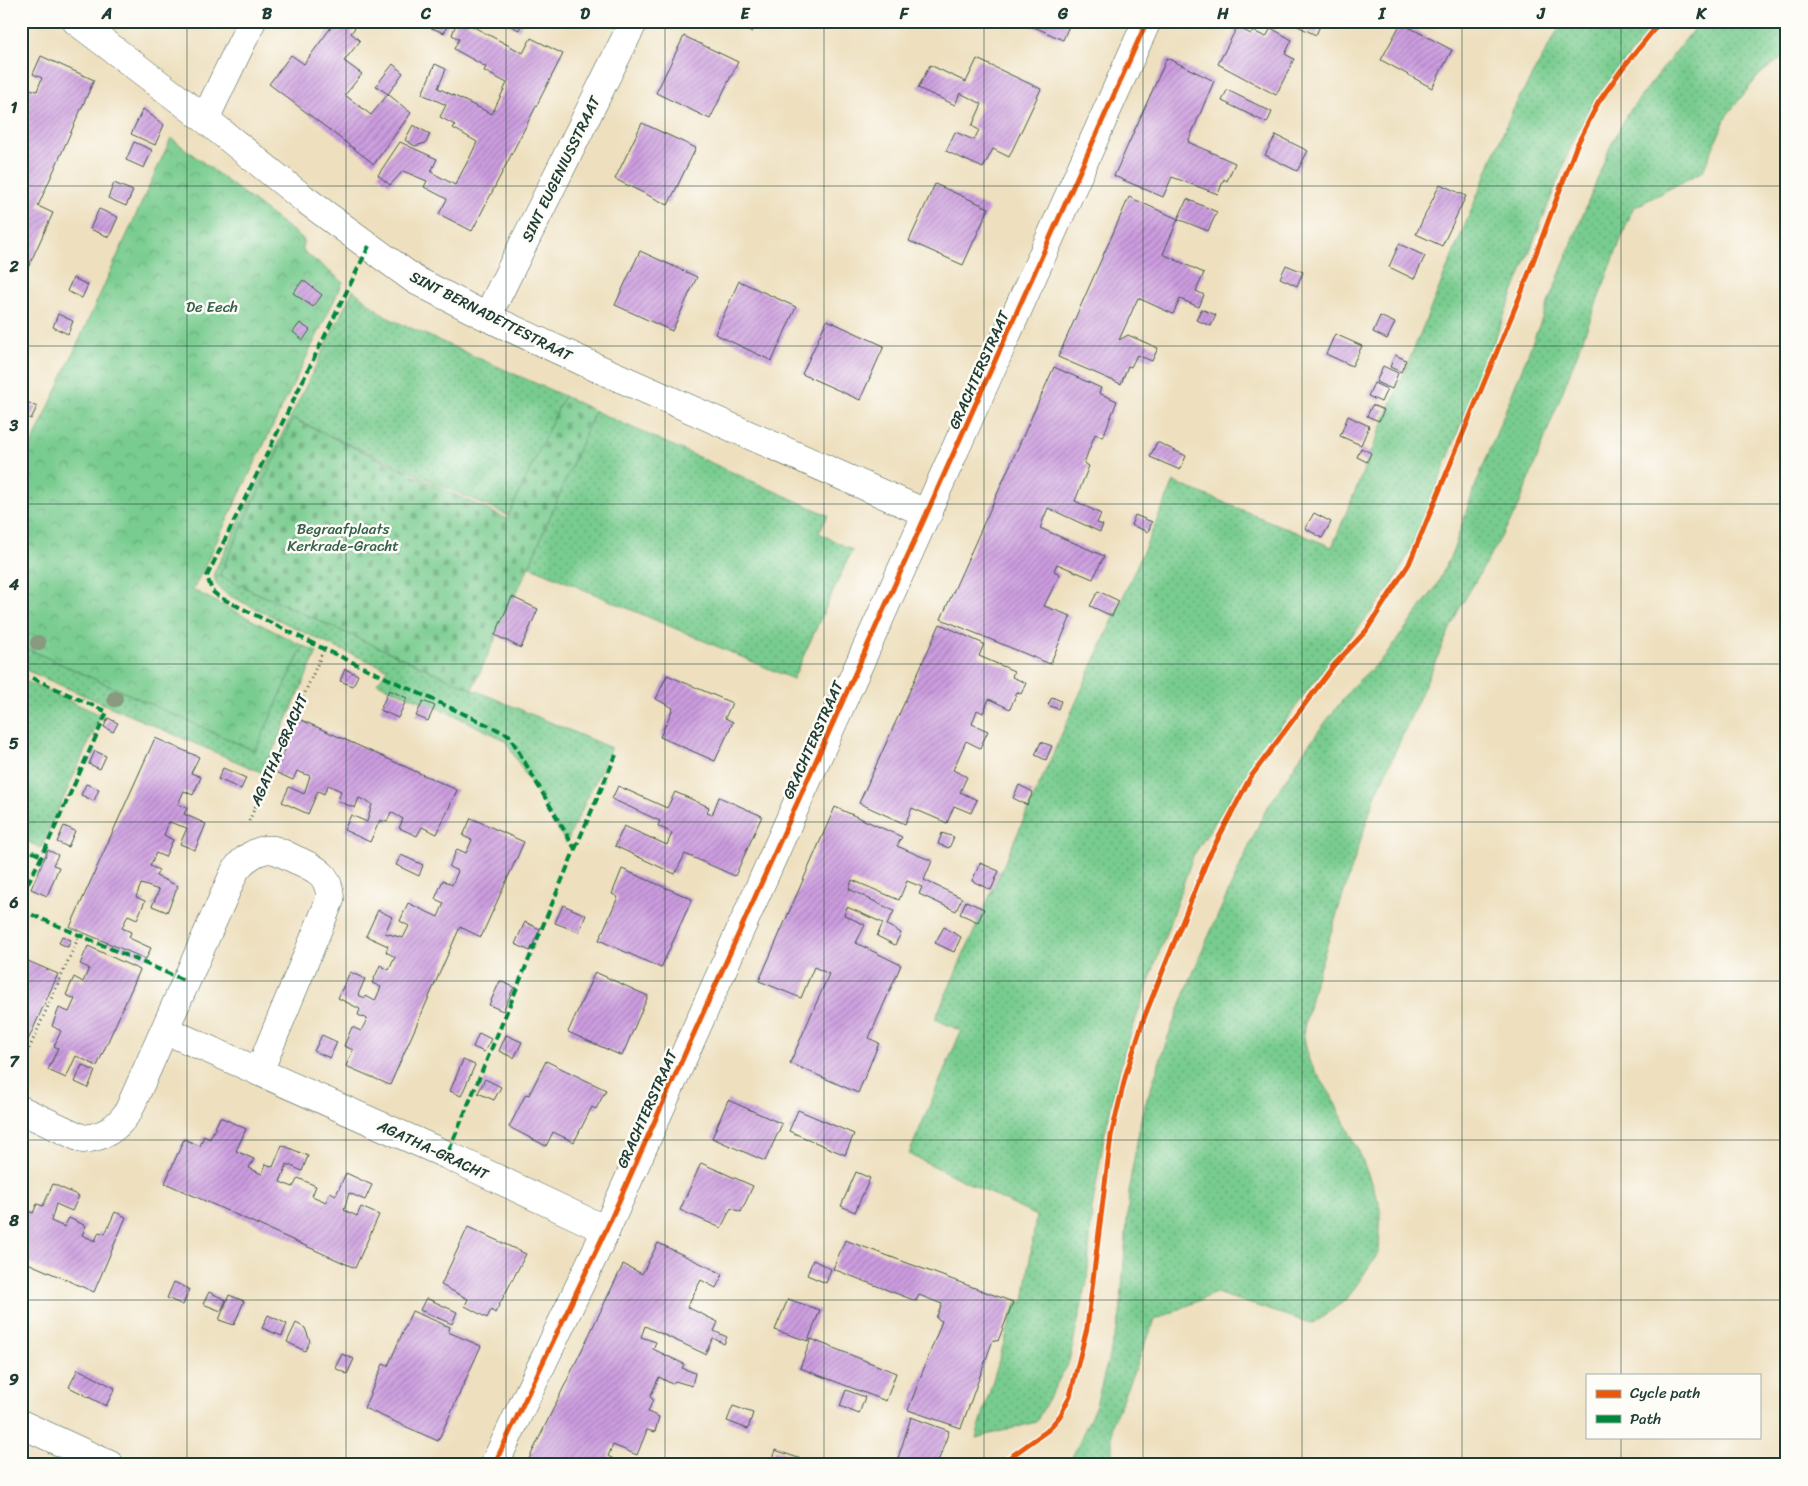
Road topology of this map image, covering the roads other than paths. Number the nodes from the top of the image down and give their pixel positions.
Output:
1 (76, 21) edge
2 (252, 21) edge
3 (634, 21) edge
4 (1147, 21) edge
5 (205, 119) junction
6 (487, 317) junction
7 (928, 514) junction
8 (165, 1030) junction
9 (259, 1072) junction
10 (21, 1110) edge
11 (606, 1230) junction
12 (21, 1424) edge
13 (110, 1465) edge
14 (494, 1465) edge

1 - 5 street, SINT BERNADETTESTRAAT
2 - 5 street
3 - 6 street, SINT EUGENIUSSTRAAT
4 - 7 street, GRACHTERSTRAAT
5 - 6 street, SINT BERNADETTESTRAAT
6 - 7 street, SINT BERNADETTESTRAAT
7 - 11 street, GRACHTERSTRAAT
8 - 9 street, AGATHA-GRACHT
8 - 9 street
8 - 10 street
9 - 11 street, AGATHA-GRACHT
11 - 14 street, GRACHTERSTRAAT
12 - 13 street

